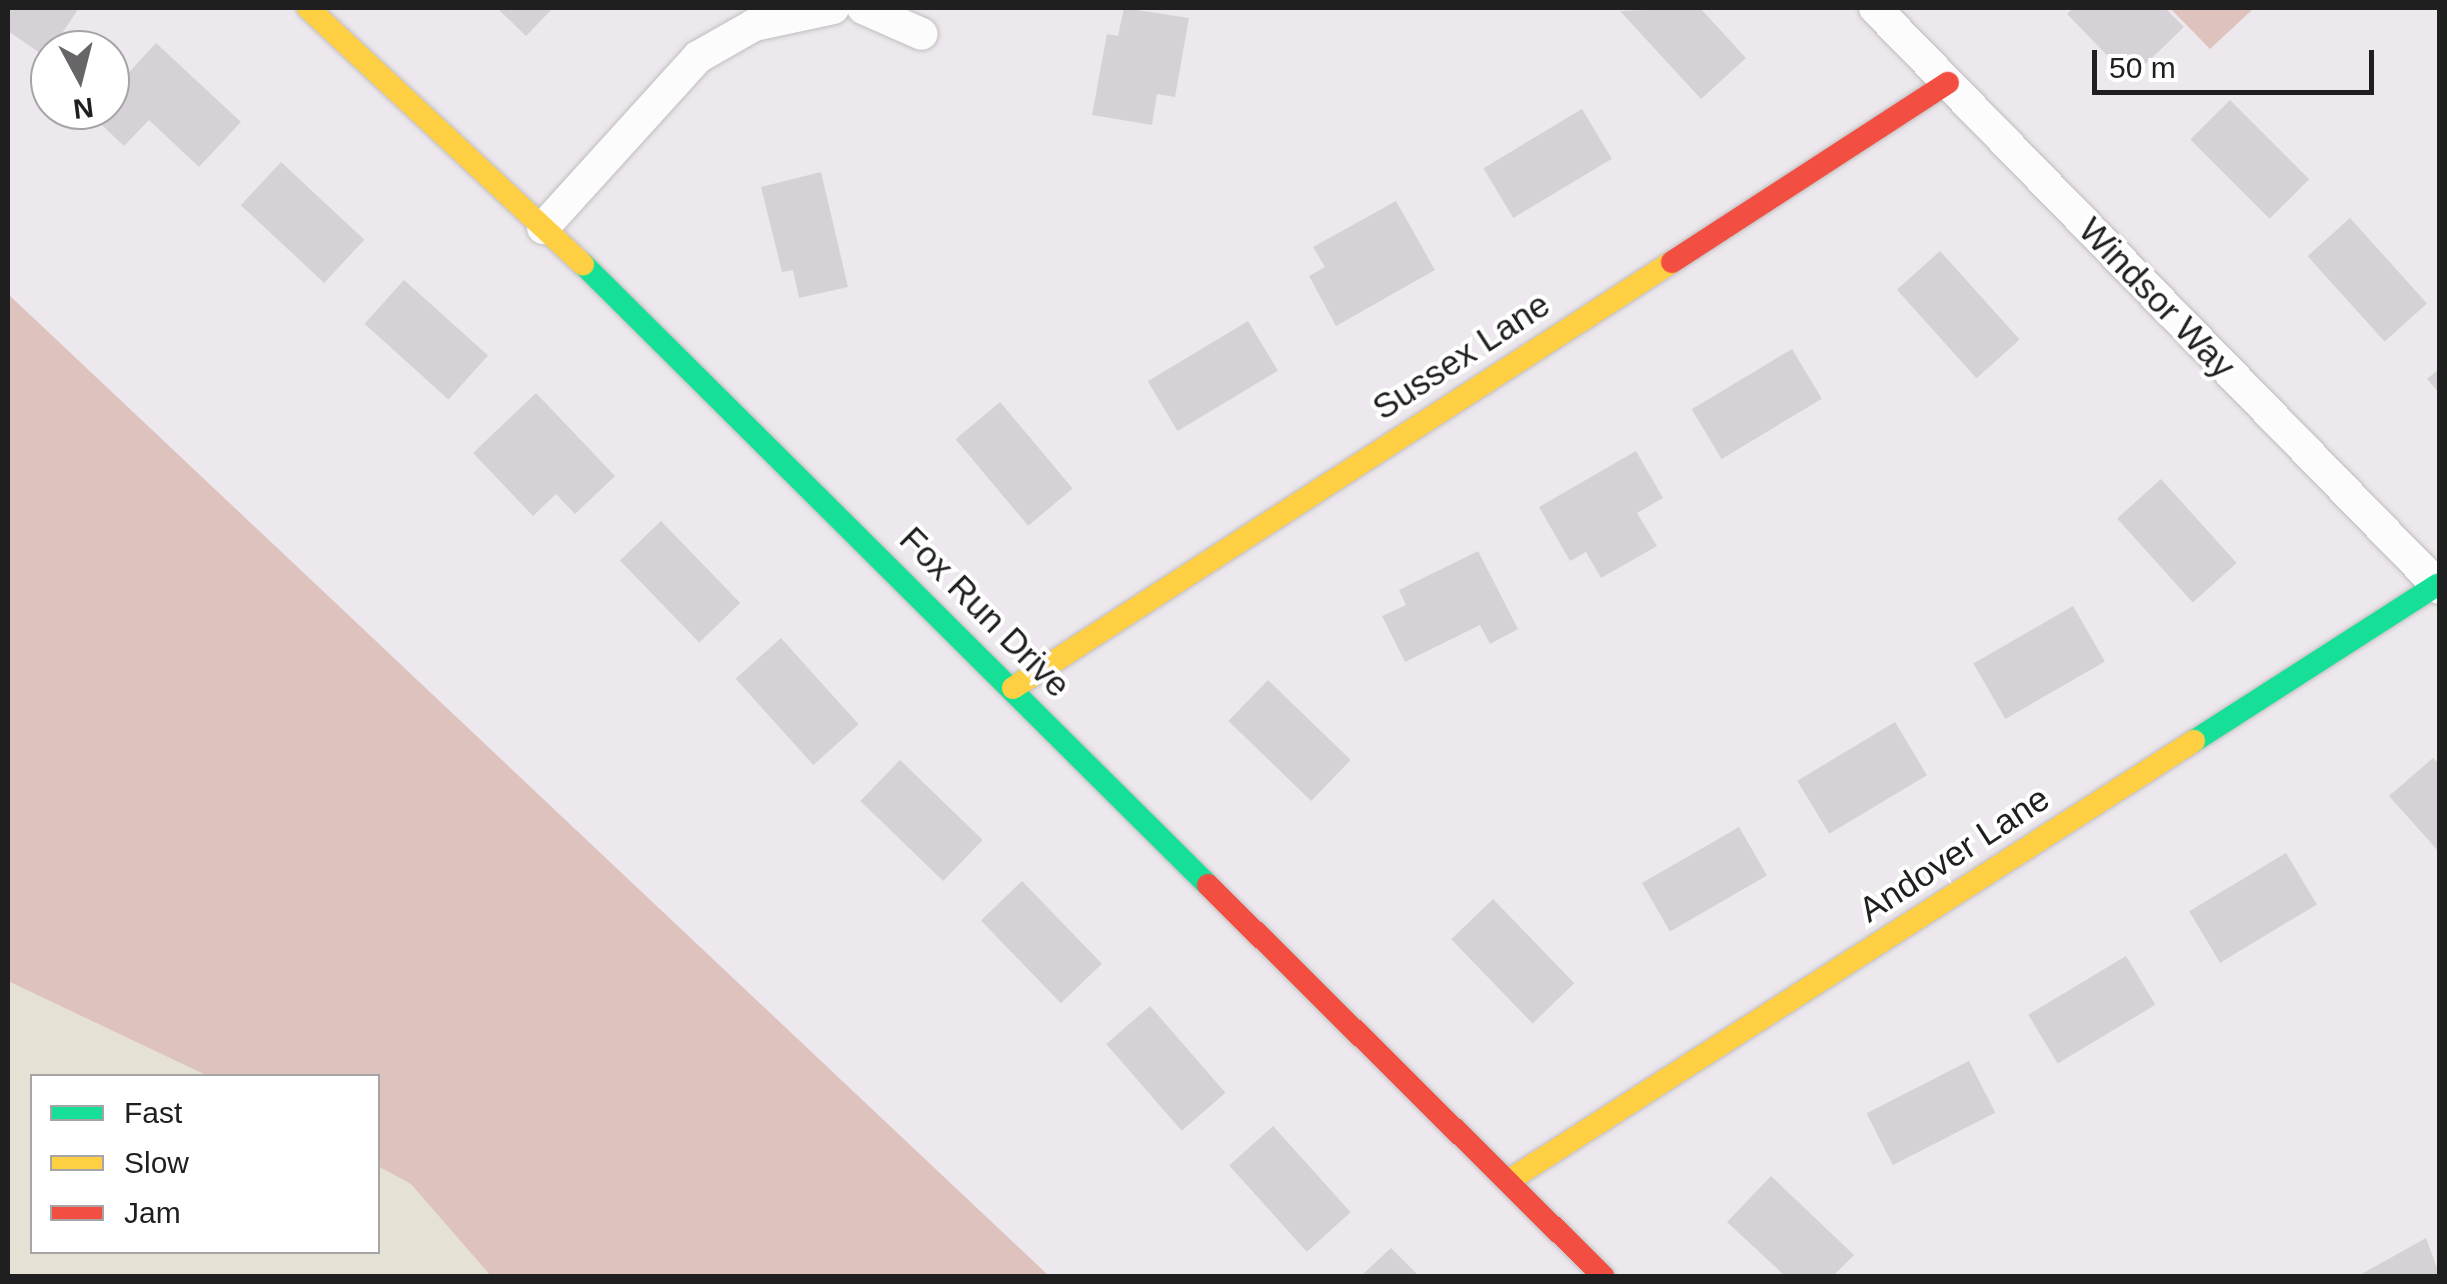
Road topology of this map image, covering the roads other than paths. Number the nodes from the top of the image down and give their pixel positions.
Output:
1 (308, 8) edge
2 (833, 8) edge
3 (863, 8) edge
4 (1874, 8) edge
5 (922, 34) dead end
6 (1948, 83) junction
7 (544, 228) junction
8 (2438, 587) edge
9 (1013, 688) junction
10 (1508, 1182) junction
11 (1603, 1276) edge

1 - 7 street, Fox Run Drive
2 - 7 street
3 - 5 street
4 - 6 street, Windsor Way
6 - 8 street, Windsor Way
6 - 9 street, Sussex Lane
7 - 9 street, Fox Run Drive
8 - 10 street, Andover Lane
9 - 10 street, Fox Run Drive
10 - 11 street, Fox Run Drive

